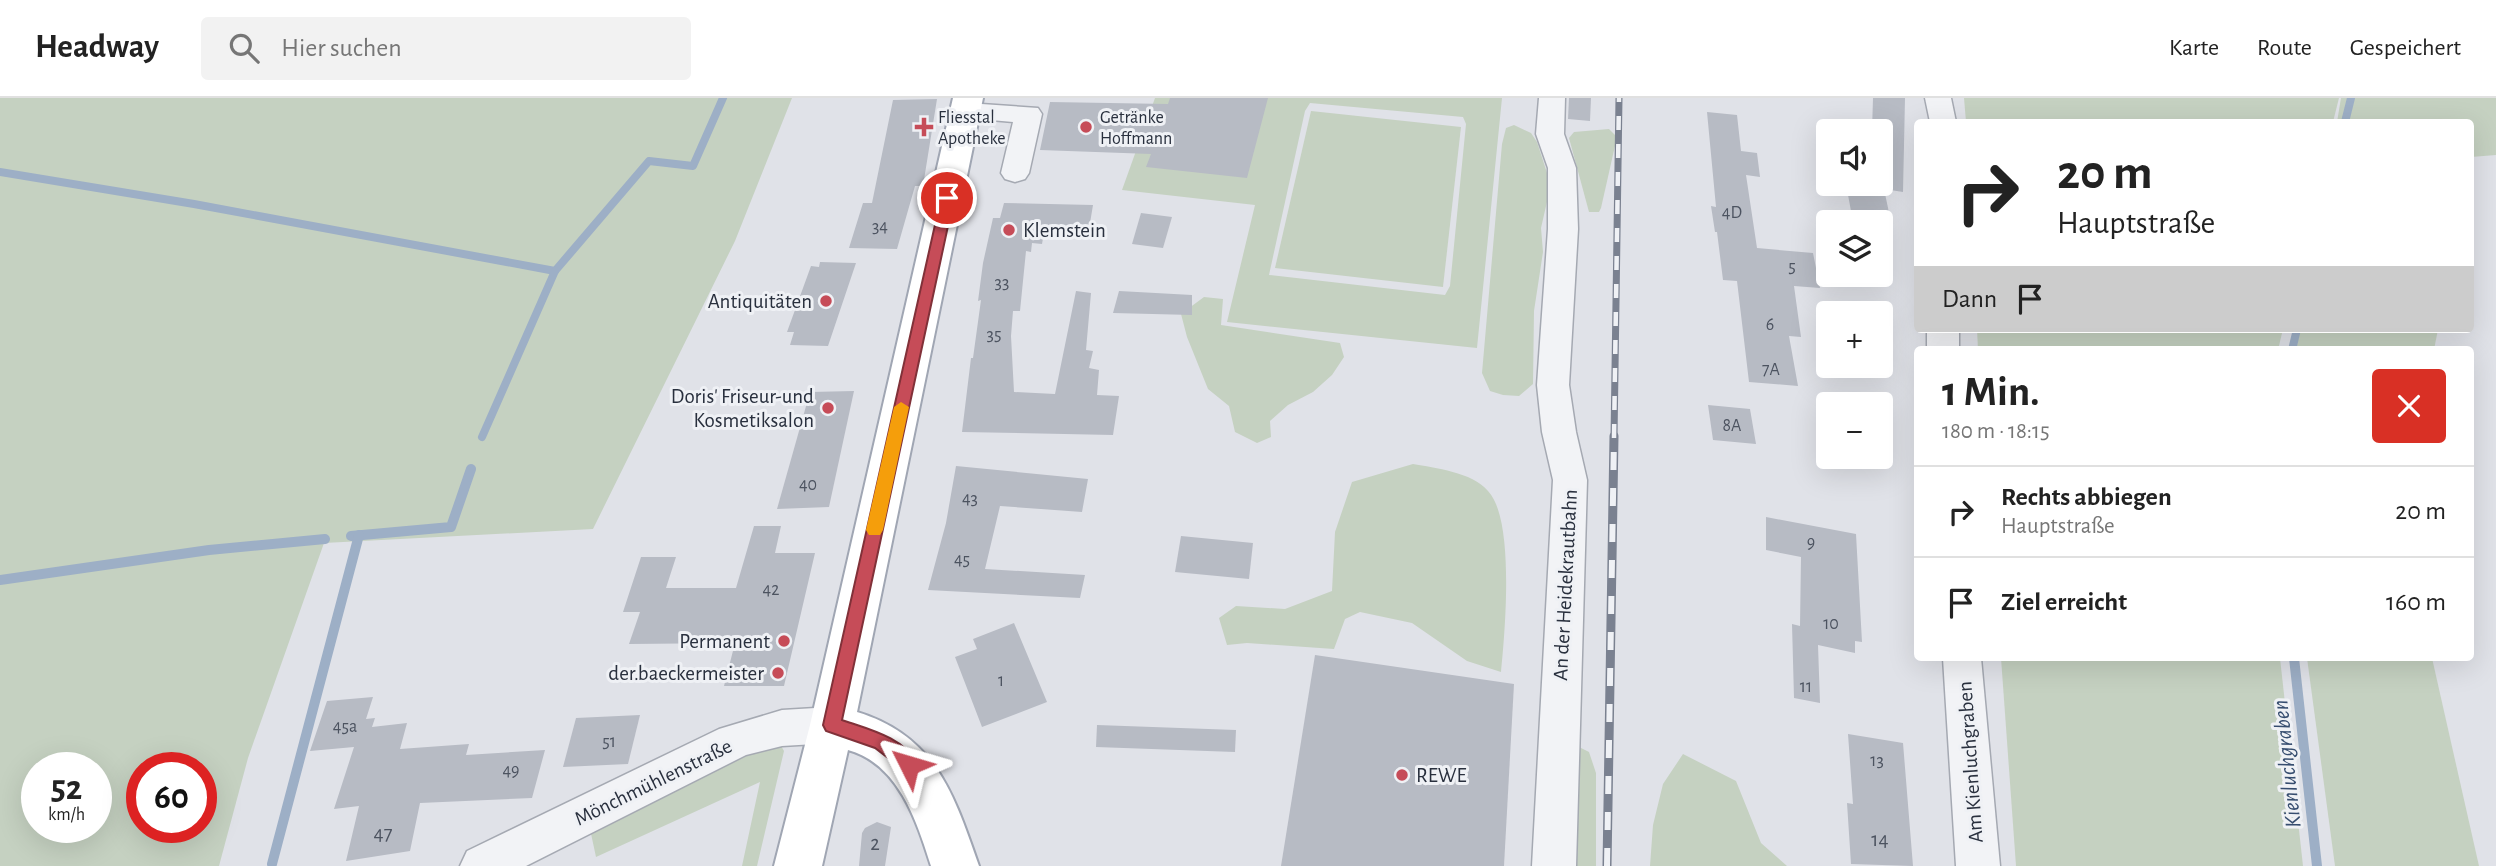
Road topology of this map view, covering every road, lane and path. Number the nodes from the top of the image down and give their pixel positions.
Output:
1 (1552, 98) edge
2 (1938, 98) edge
3 (967, 105) edge
4 (1942, 119) edge
5 (1015, 173) dead end
6 (1962, 661) edge
7 (832, 725) junction
8 (482, 866) edge
9 (798, 866) edge
10 (955, 866) edge
11 (1554, 866) edge
12 (1978, 866) edge

1 - 11 street, An der Heidekrautbahn
2 - 4 street
3 - 5 street
3 - 7 main road
6 - 12 street, Am Kienluchgraben
7 - 8 street, Mönchmühlenstraße
7 - 9 main road
7 - 10 main road

